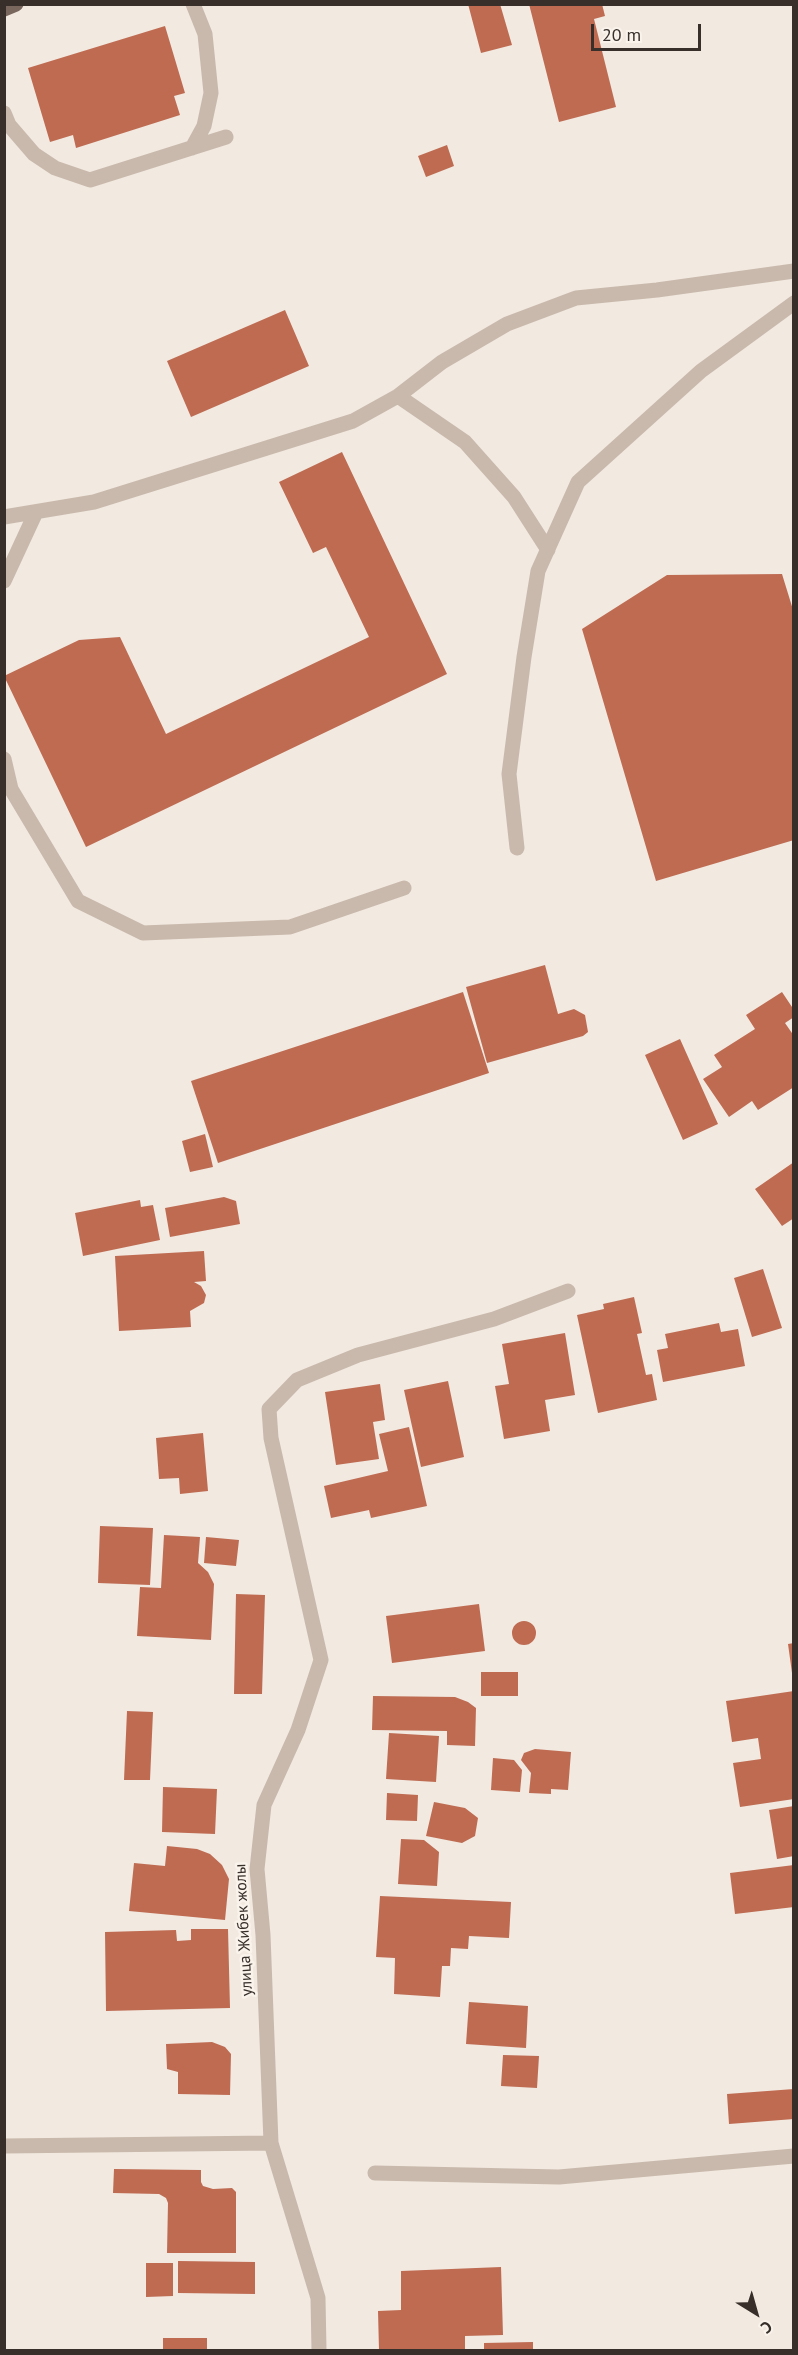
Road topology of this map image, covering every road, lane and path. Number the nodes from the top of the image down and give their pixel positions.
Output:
1 (16, 4) edge
2 (193, 4) edge
3 (4, 9) edge
4 (4, 113) edge
5 (226, 137) dead end
6 (192, 148) junction
7 (794, 271) edge
8 (794, 303) edge
9 (398, 396) junction
10 (36, 512) junction
11 (4, 517) edge
12 (548, 550) junction
13 (4, 580) edge
14 (4, 759) edge
15 (517, 848) dead end
16 (404, 888) dead end
17 (568, 1291) dead end
18 (271, 2143) junction
19 (4, 2146) edge
20 (794, 2156) edge
21 (375, 2173) dead end
22 (319, 2350) edge

1 - 3 main road
2 - 6 street
4 - 6 street
5 - 6 street
7 - 9 street
8 - 12 street
9 - 10 street
9 - 12 street
10 - 11 street
10 - 13 street
12 - 15 street
14 - 16 street
17 - 18 street, улица Жибек жолы
18 - 19 street
18 - 22 street, улица Жибек жолы
20 - 21 street

